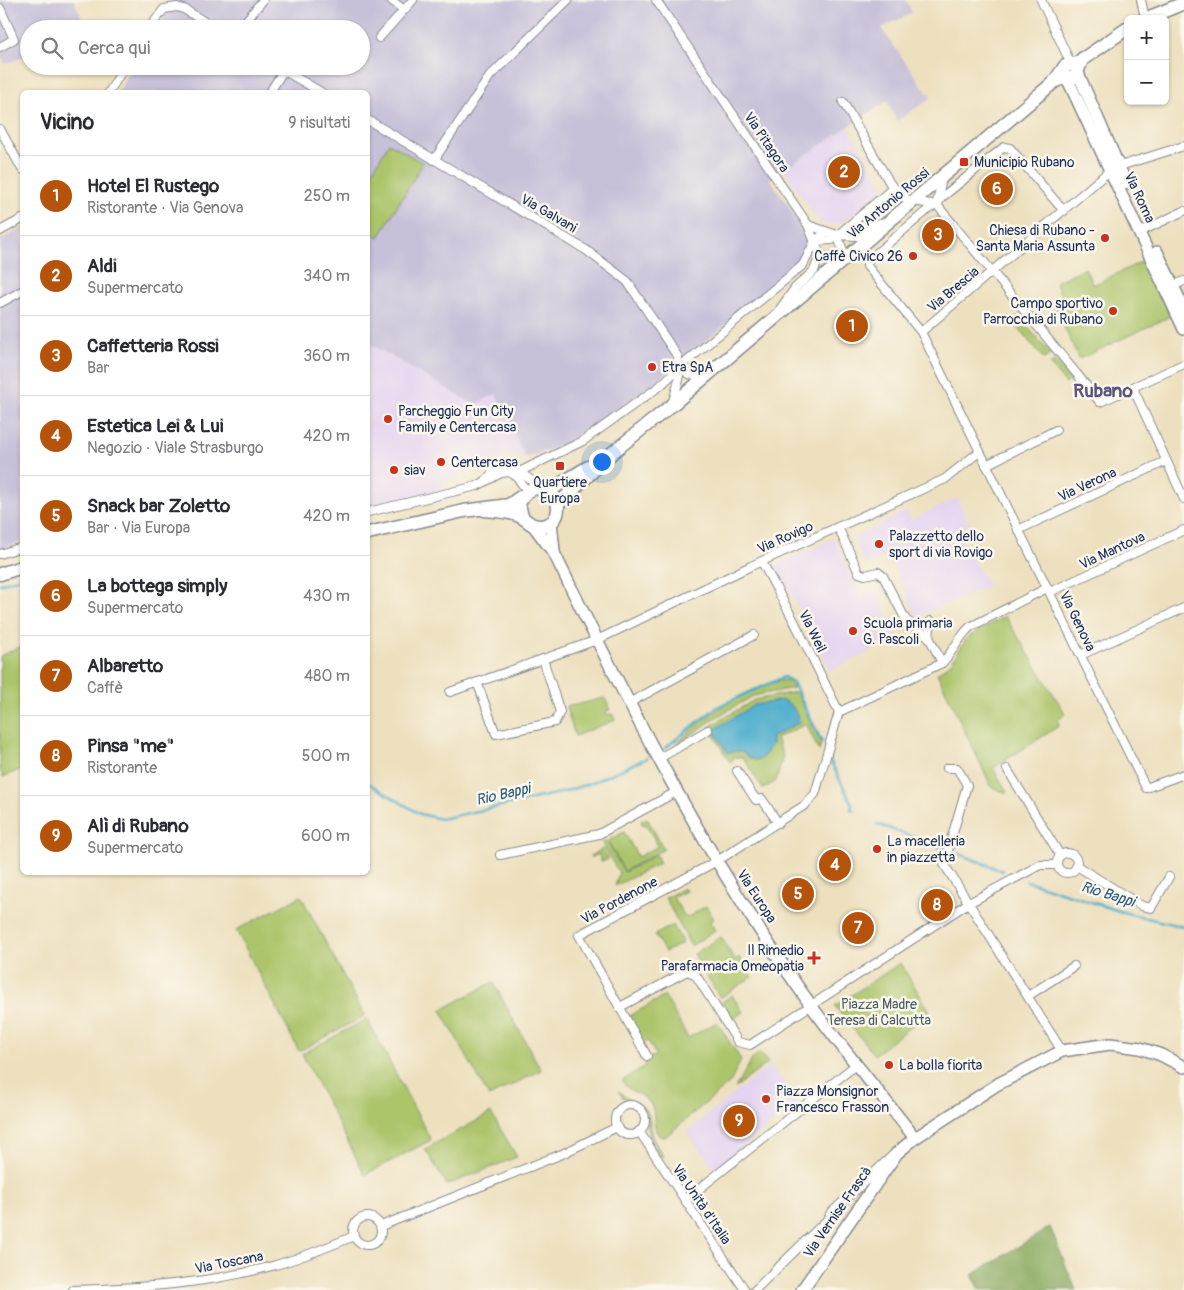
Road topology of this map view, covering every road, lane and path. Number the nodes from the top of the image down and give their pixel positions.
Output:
1 (263, 0) edge
2 (391, 0) edge
3 (413, 0) edge
4 (568, 0) edge
5 (656, 0) edge
6 (1041, 0) edge
7 (1141, 0) edge
8 (1184, 3) edge
9 (169, 4) edge
10 (0, 8) edge
11 (404, 10) junction
12 (1144, 15) edge
13 (1155, 15) edge
14 (155, 20) edge
15 (202, 20) edge
16 (246, 20) edge
17 (1124, 31) edge
18 (379, 38) dead end
19 (1, 45) edge
20 (1069, 69) junction
21 (119, 75) edge
22 (277, 75) edge
23 (292, 75) edge
24 (110, 90) edge
25 (271, 90) edge
26 (318, 90) edge
27 (843, 102) dead end
28 (370, 121) edge
29 (0, 128) edge
30 (1184, 146) edge
31 (434, 160) junction
32 (20, 165) edge
33 (1115, 168) junction
34 (942, 178) junction
35 (894, 188) junction
36 (929, 188) junction
37 (912, 202) junction
38 (934, 204) junction
39 (1064, 211) junction
40 (1184, 211) edge
41 (20, 220) edge
42 (890, 221) junction
43 (808, 225) junction
44 (1143, 230) junction
45 (0, 231) edge
46 (826, 232) junction
47 (838, 235) junction
48 (815, 241) junction
49 (820, 255) junction
50 (842, 261) junction
51 (993, 271) junction
52 (1174, 285) edge
53 (20, 292) edge
54 (0, 303) edge
55 (1184, 309) edge
56 (774, 318) junction
57 (1184, 329) edge
58 (921, 332) junction
59 (1184, 364) edge
60 (680, 367) junction
61 (704, 377) junction
62 (1133, 388) junction
63 (672, 405) junction
64 (1056, 430) dead end
65 (614, 452) junction
66 (979, 452) junction
67 (1166, 461) junction
68 (986, 465) junction
69 (521, 471) junction
70 (485, 482) junction
71 (543, 488) junction
72 (524, 494) junction
73 (1184, 499) edge
74 (558, 504) junction
75 (484, 510) junction
76 (370, 512) edge
77 (522, 517) junction
78 (551, 522) junction
79 (533, 525) junction
80 (838, 527) junction
81 (1018, 530) junction
82 (1184, 530) edge
83 (370, 533) edge
84 (20, 548) edge
85 (554, 553) junction
86 (0, 554) edge
87 (762, 562) junction
88 (20, 568) edge
89 (0, 574) edge
90 (1048, 590) junction
91 (1184, 608) edge
92 (931, 621) dead end
93 (754, 635) dead end
94 (929, 636) junction
95 (597, 640) junction
96 (1081, 655) junction
97 (543, 659) junction
98 (942, 663) junction
99 (477, 682) junction
100 (450, 692) dead end
101 (629, 703) junction
102 (839, 712) junction
103 (708, 730) dead end
104 (656, 755) junction
105 (947, 768) dead end
106 (1007, 769) dead end
107 (737, 771) dead end
108 (1184, 774) edge
109 (676, 792) junction
110 (778, 823) junction
111 (500, 855) dead end
112 (1060, 855) junction
113 (717, 861) junction
114 (1056, 865) junction
115 (1077, 866) junction
116 (1169, 877) dead end
117 (967, 904) junction
118 (1074, 966) dead end
119 (1028, 996) junction
120 (810, 1005) junction
121 (620, 1007) junction
122 (1062, 1051) junction
123 (647, 1056) dead end
124 (857, 1064) junction
125 (1184, 1068) edge
126 (617, 1127) junction
127 (639, 1132) junction
128 (915, 1138) junction
129 (897, 1153) junction
130 (685, 1200) junction
131 (381, 1226) junction
132 (354, 1236) junction
133 (72, 1290) edge
134 (745, 1290) edge
135 (755, 1290) edge
136 (801, 1290) edge

1 - 16 street
2 - 11 street
3 - 11 street
4 - 31 street
5 - 43 street, Via Pitagora
6 - 20 street
7 - 12 street
8 - 13 main road
9 - 14 street
9 - 15 street
10 - 19 street
11 - 18 street
17 - 20 main road, Via Antonio Rossi
20 - 33 street, Via Roma
20 - 34 main road, Via Antonio Rossi
21 - 24 street
22 - 25 street
23 - 26 street
27 - 35 street
28 - 31 street, Via Galvani
29 - 32 street
30 - 33 street
31 - 60 street, Via Galvani
33 - 39 street, Via Brescia
33 - 44 street, Via Roma
34 - 36 main road, Via Antonio Rossi
34 - 38 street
35 - 37 street
35 - 47 street, Via Antonio Rossi
36 - 37 main road, Via Antonio Rossi
36 - 38 street
37 - 38 street
37 - 42 main road, Via Antonio Rossi
38 - 39 street
38 - 51 street
38 - 58 street, Via Genova
39 - 51 street, Via Brescia
40 - 44 street
41 - 45 street
42 - 47 street
42 - 50 main road, Via Antonio Rossi
43 - 46 street
43 - 48 street, Via Pitagora
44 - 52 street, Via Roma
46 - 47 street
46 - 48 street
47 - 48 street
47 - 50 street
48 - 49 street, Via Pitagora
48 - 60 street
49 - 50 street
49 - 56 street
50 - 56 main road, Via Antonio Rossi
51 - 58 street, Via Brescia
51 - 62 street
52 - 55 street, Via Roma
52 - 57 street, Via Roma
53 - 54 street
56 - 61 main road, Via Antonio Rossi
58 - 66 street, Via Genova
59 - 62 street
60 - 61 street
60 - 63 street
60 - 69 street
61 - 63 main road, Via Antonio Rossi
62 - 67 street
63 - 65 main road, Via Antonio Rossi
64 - 68 street
65 - 71 main road, Via Antonio Rossi
65 - 74 main road, Via Antonio Rossi
66 - 68 street, Via Genova
66 - 80 street, Via Rovigo
67 - 73 street
67 - 81 street, Via Verona
68 - 81 street, Via Genova
69 - 70 street
69 - 71 street
70 - 72 street
70 - 76 street
71 - 72 main road, Via Antonio Rossi
71 - 74 main road
72 - 75 main road, Via Antonio Rossi
72 - 77 main road
74 - 78 main road, Via Antonio Rossi
75 - 77 main road, Via Antonio Rossi
75 - 83 main road, Via Antonio Rossi
77 - 79 main road, Via Antonio Rossi
78 - 79 main road
78 - 85 street, Via Europa
79 - 85 street, Via Europa
80 - 87 street, Via Rovigo
80 - 94 street
81 - 90 street, Via Genova
82 - 90 street, Via Mantova
84 - 86 street
85 - 95 street, Via Europa
87 - 95 street, Via Rovigo
87 - 102 street, Via Weil
88 - 89 main road
90 - 96 street, Via Genova
90 - 98 street, Via Mantova
91 - 96 street
92 - 94 street
93 - 101 street
94 - 98 street
95 - 97 street, Via Rovigo
95 - 101 street, Via Europa
96 - 108 street, Via Genova
97 - 99 street, Via Rovigo
97 - 99 street
98 - 102 street
99 - 100 street, Via Rovigo
101 - 104 street, Via Europa
102 - 110 street
103 - 104 street
104 - 109 street, Via Europa
105 - 117 street
106 - 112 street
107 - 110 street
109 - 111 street
109 - 113 street, Via Europa
110 - 113 street
112 - 114 street
112 - 115 street
113 - 120 street, Via Europa
113 - 121 street, Via Pordenone
114 - 115 street
114 - 117 street
115 - 116 street
117 - 119 street
117 - 120 street
118 - 119 street
119 - 122 street
120 - 121 street
120 - 124 street, Via Europa
121 - 123 street, Via Pordenone
122 - 125 street, Via Vernise Frascà
122 - 128 street, Via Vernise Frascà
124 - 128 street, Via Europa
124 - 130 street
126 - 127 street
126 - 127 street
126 - 131 street
127 - 130 street, Via Unità d'Italia
128 - 129 street, Via Vernise Frascà
129 - 135 street, Via Vernise Frascà
129 - 136 street, Via Vernise Frascà
130 - 134 street, Via Unità d'Italia
131 - 132 street
131 - 132 street
132 - 133 street, Via Toscana

